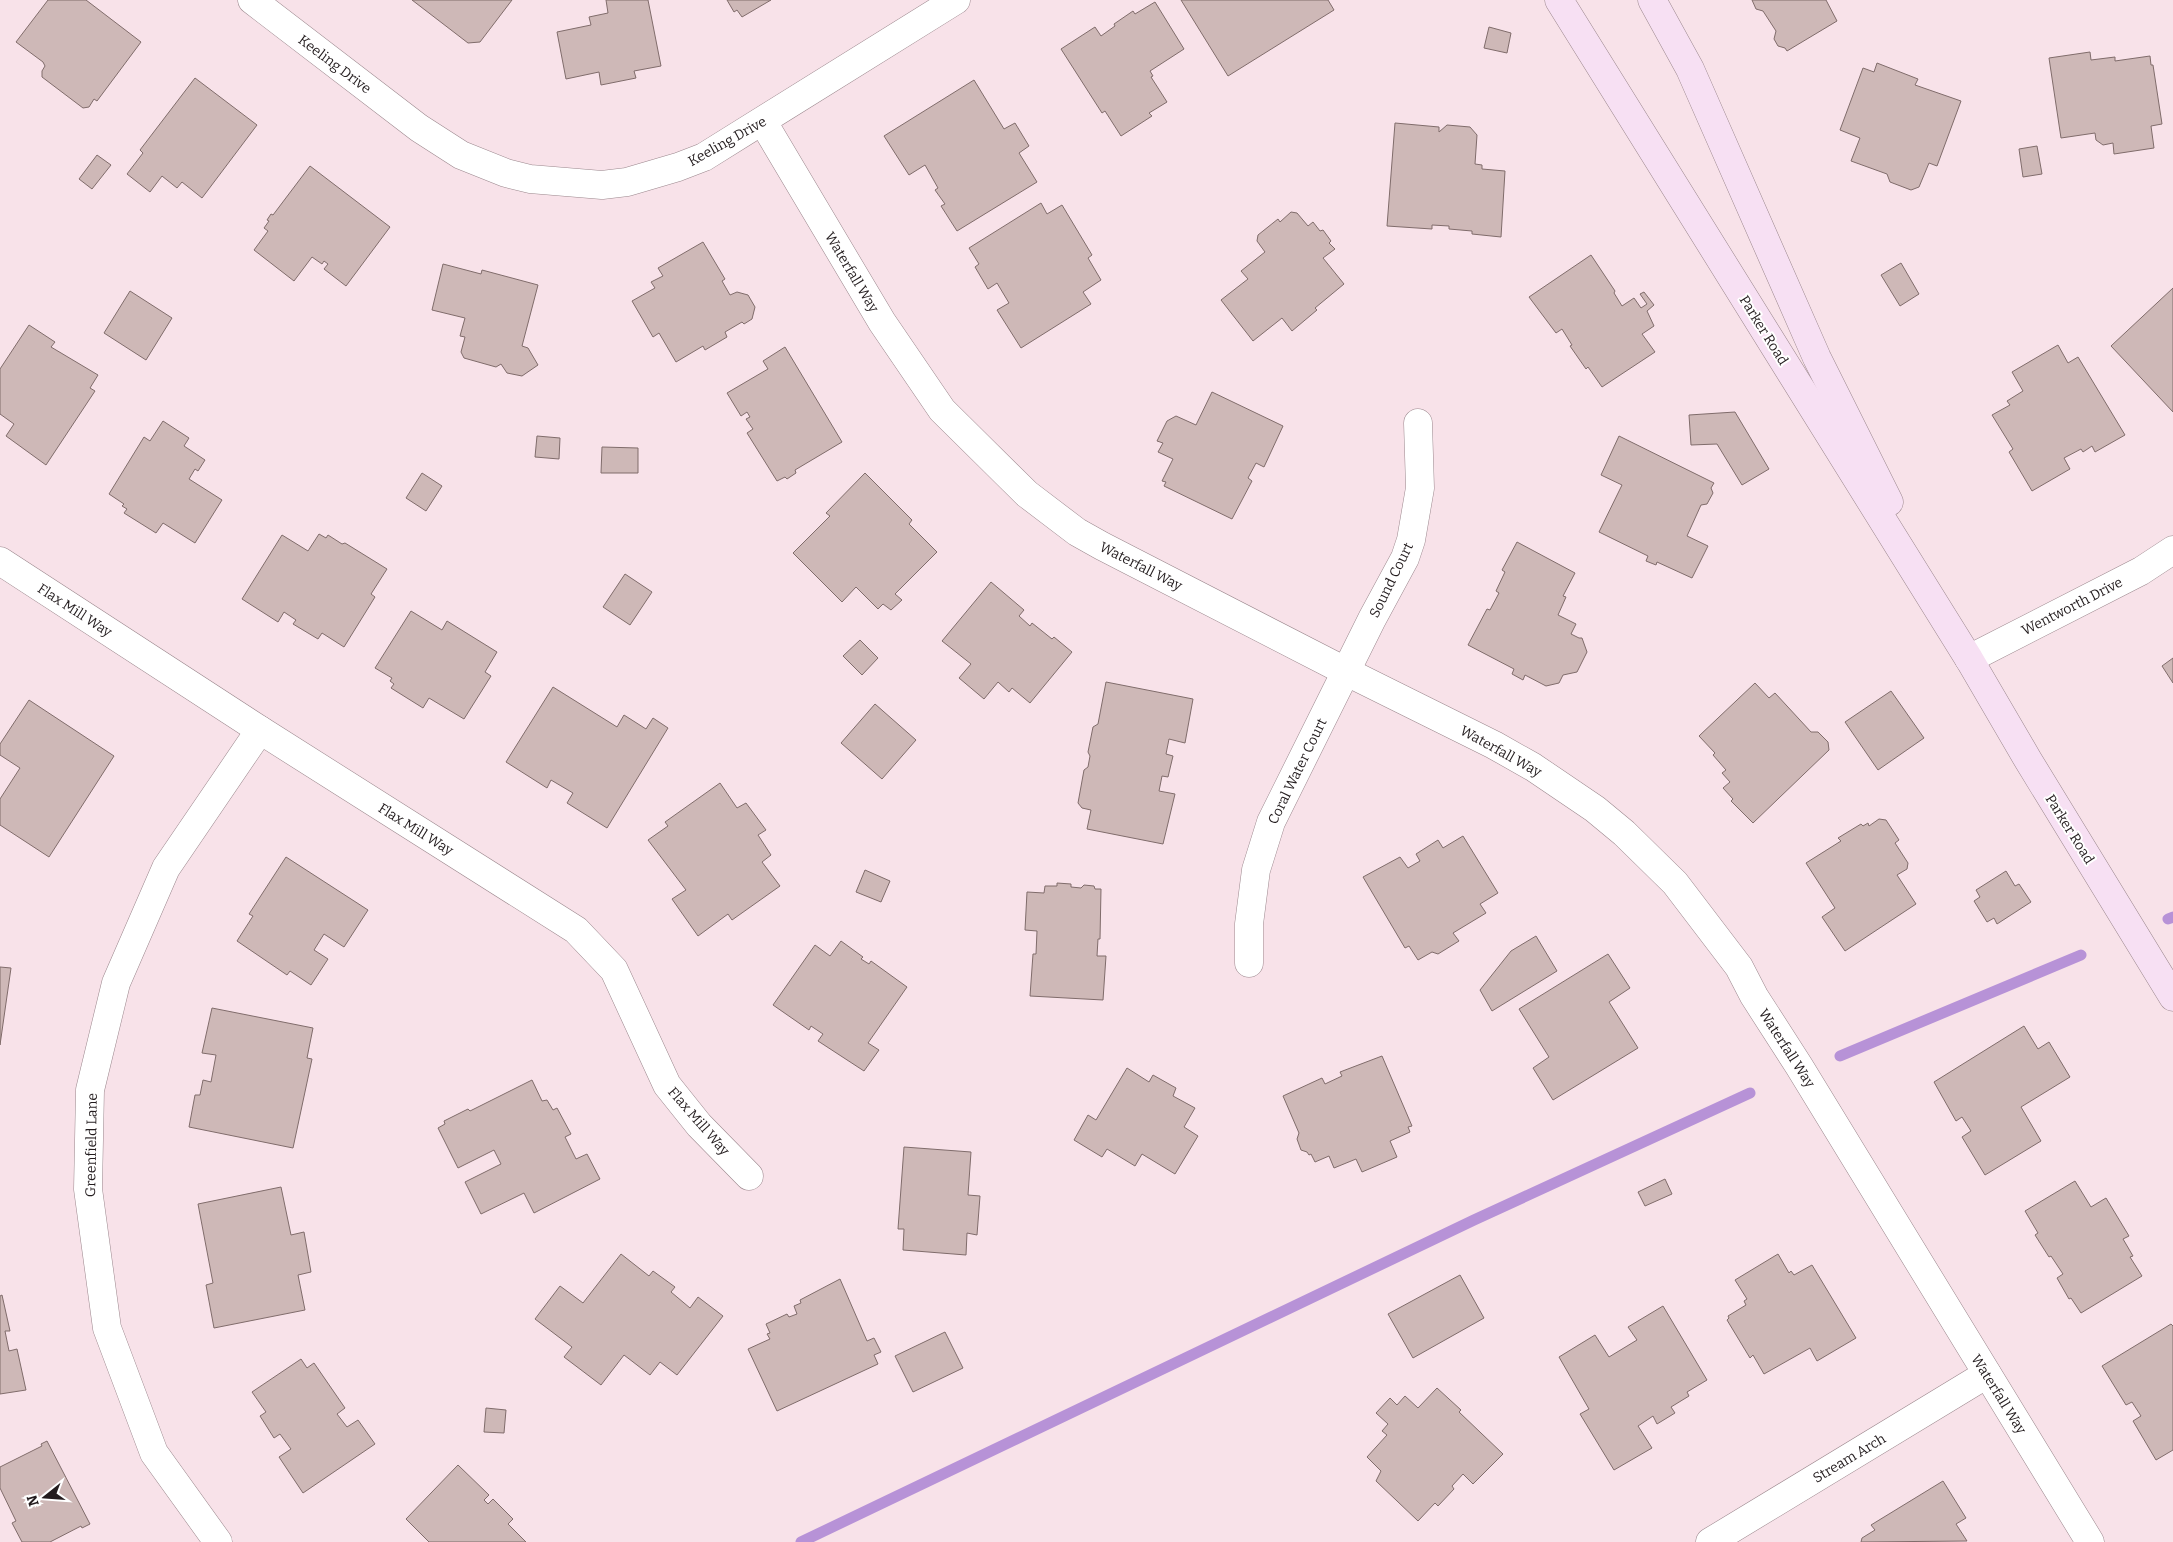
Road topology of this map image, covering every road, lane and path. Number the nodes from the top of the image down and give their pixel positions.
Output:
1 (252, 0) edge
2 (1559, 0) edge
3 (1652, 0) edge
4 (945, 3) edge
5 (763, 122) junction
6 (1418, 423) dead end
7 (2173, 550) edge
8 (0, 561) edge
9 (1969, 660) junction
10 (1347, 672) junction
11 (260, 730) junction
12 (1249, 962) dead end
13 (2173, 997) edge
14 (749, 1176) dead end
15 (1987, 1374) junction
16 (218, 1542) edge
17 (1710, 1542) edge
18 (2090, 1542) edge

1 - 5 street, Keeling Drive
2 - 9 street, Parker Road
3 - 9 street, Parker Road
4 - 5 street, Keeling Drive
5 - 10 street, Waterfall Way
6 - 10 street, Sound Court
7 - 9 street, Wentworth Drive
8 - 11 street, Flax Mill Way
9 - 13 street, Parker Road
10 - 12 street, Coral Water Court
10 - 15 street, Waterfall Way
11 - 14 street, Flax Mill Way
11 - 16 street, Greenfield Lane
15 - 17 street, Stream Arch
15 - 18 street, Waterfall Way

